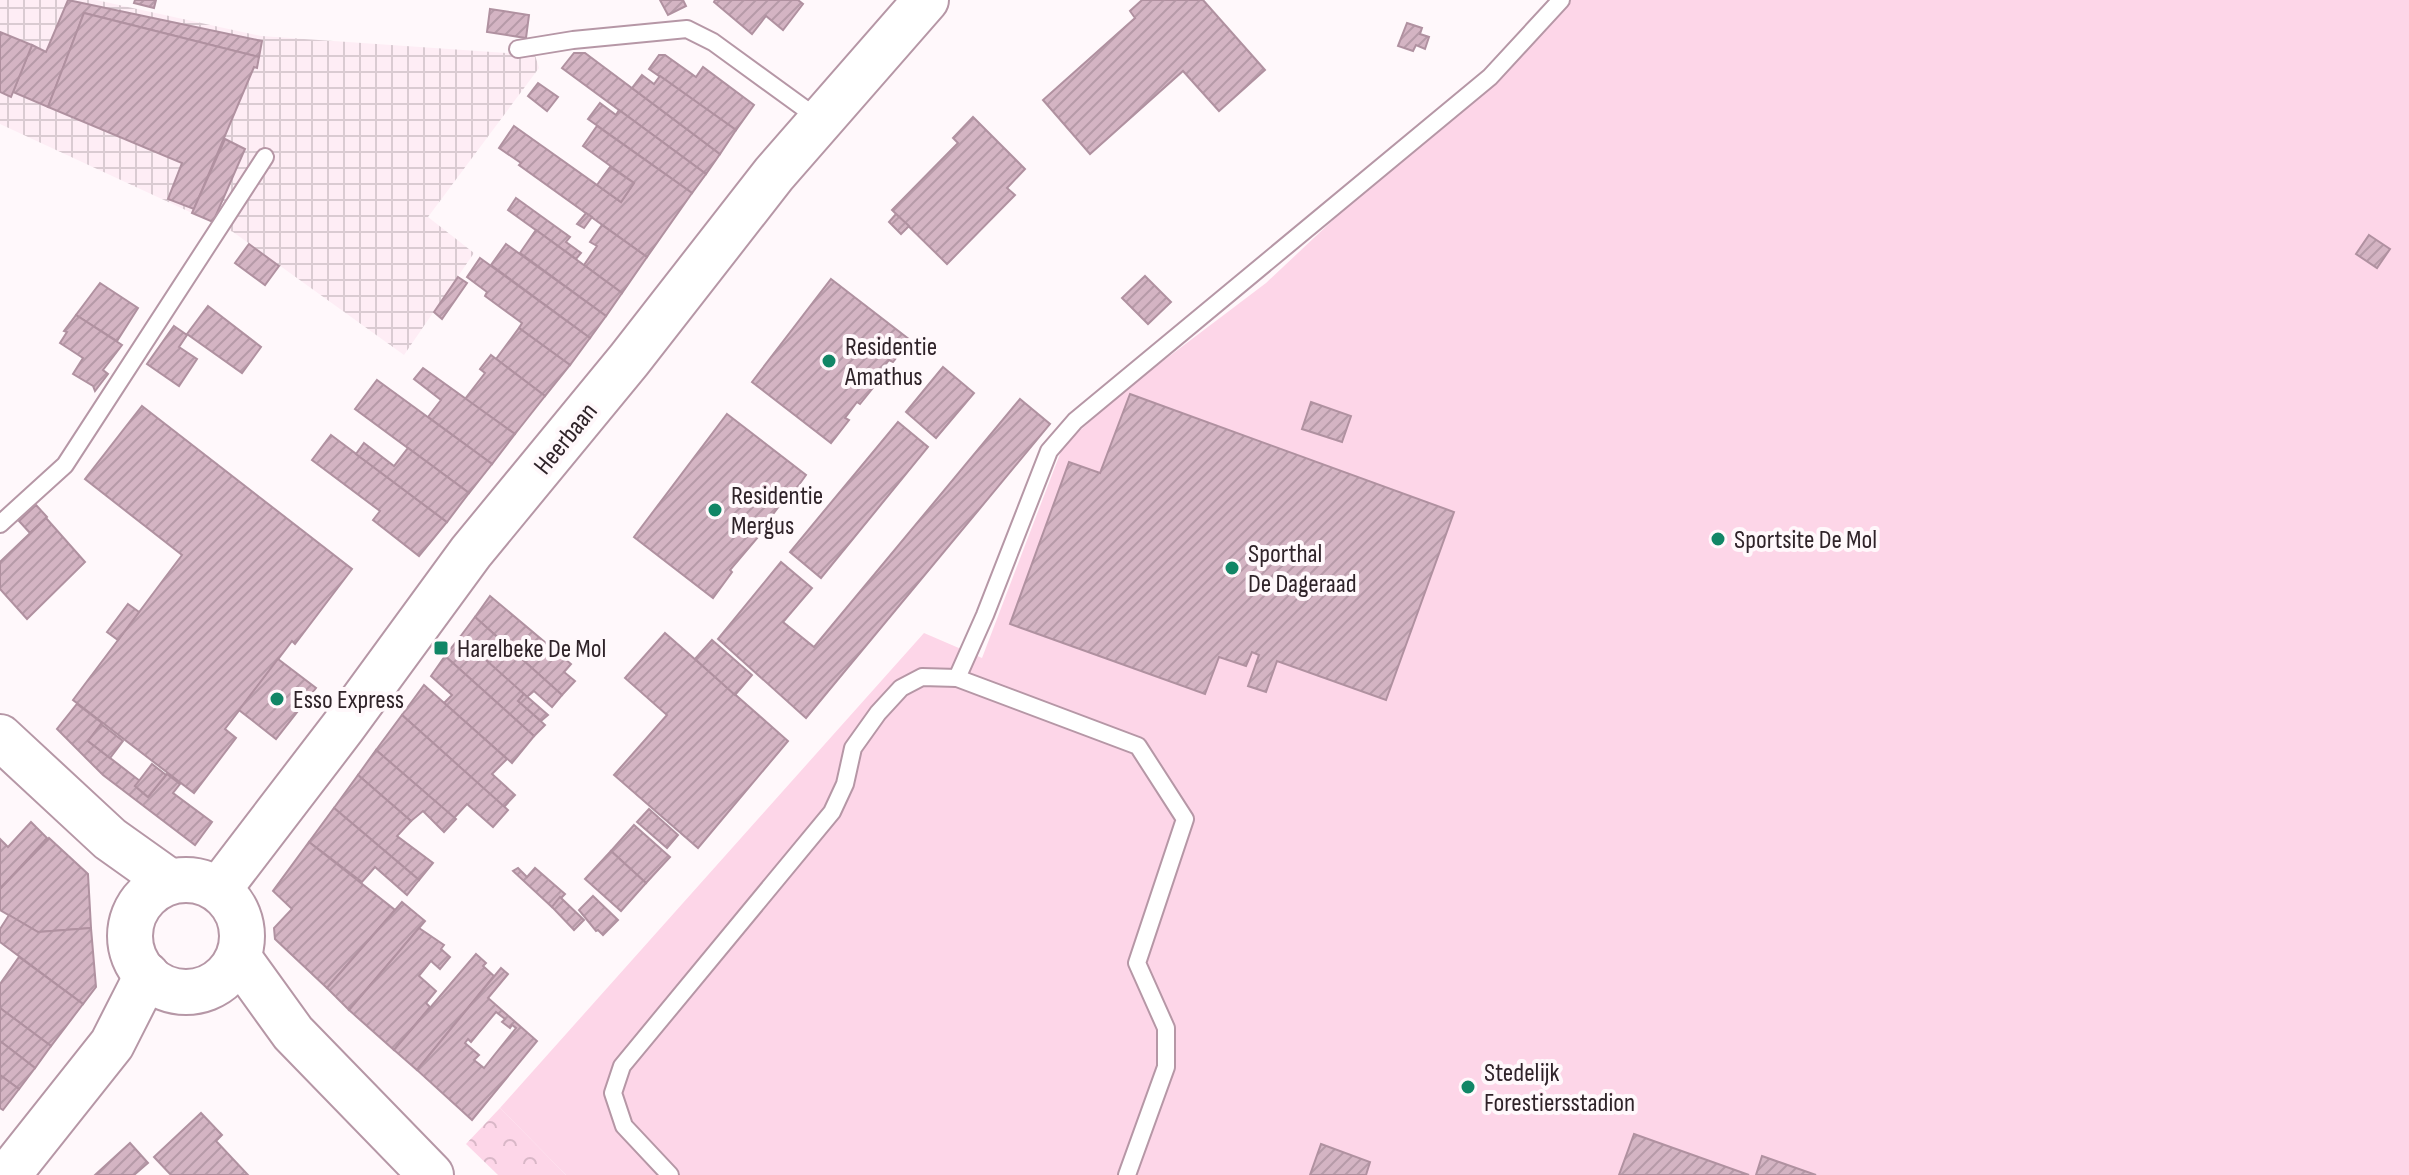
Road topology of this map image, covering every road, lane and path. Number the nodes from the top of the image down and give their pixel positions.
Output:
1 (926, 0) edge
2 (1561, 0) edge
3 (518, 49) dead end
4 (821, 120) junction
5 (265, 157) dead end
6 (0, 524) edge
7 (957, 678) junction
8 (0, 737) edge
9 (219, 889) junction
10 (155, 891) junction
11 (195, 977) junction
12 (8, 1175) edge
13 (431, 1175) edge
14 (670, 1175) edge
15 (1127, 1175) edge

1 - 4 street, Heerbaan
2 - 7 lane
3 - 4 lane
4 - 9 street, Heerbaan
5 - 6 lane
7 - 14 lane
7 - 15 lane
8 - 10 street
9 - 10 street
9 - 11 street
10 - 11 street
11 - 12 street
11 - 13 street

